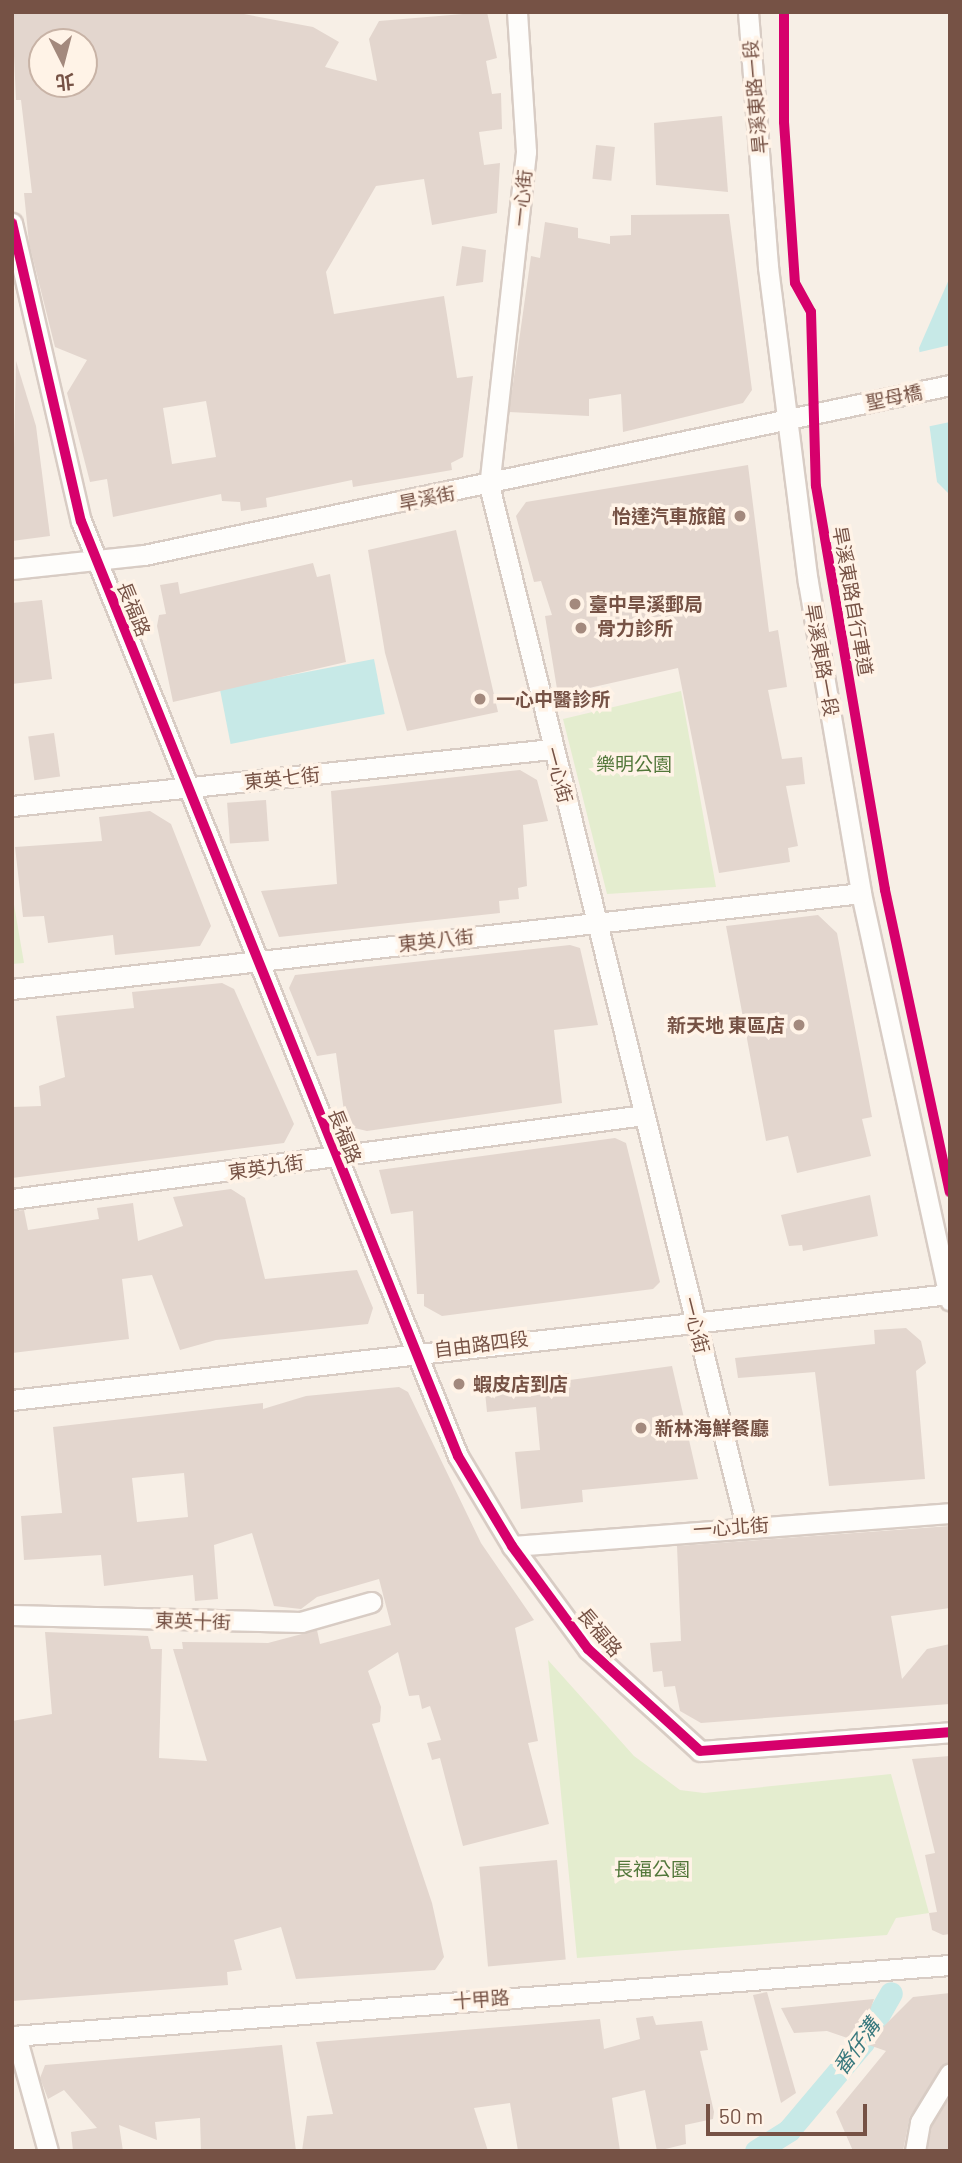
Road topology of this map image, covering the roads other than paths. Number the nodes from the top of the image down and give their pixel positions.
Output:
1 (517, 12) edge
2 (748, 12) edge
3 (12, 223) edge
4 (950, 385) edge
5 (839, 409) joint
6 (787, 418) junction
7 (488, 485) junction
8 (96, 559) junction
9 (12, 569) edge
10 (552, 749) junction
11 (187, 789) junction
12 (12, 806) edge
13 (861, 893) junction
14 (598, 922) junction
15 (257, 961) junction
16 (12, 989) edge
17 (644, 1115) junction
18 (334, 1157) junction
19 (12, 1199) edge
20 (949, 1296) edge
21 (694, 1318) junction
22 (418, 1352) junction
23 (12, 1401) edge
24 (950, 1513) edge
25 (746, 1526) junction
26 (512, 1546) junction
27 (371, 1602) dead end
28 (12, 1615) edge
29 (950, 1732) edge
30 (950, 1965) edge
31 (14, 2036) edge
32 (950, 2073) edge
33 (48, 2151) edge
34 (915, 2151) edge

1 - 7 street, 一心街
2 - 6 street, 旱溪東路一段
3 - 8 street, 長福路
4 - 5 street, 聖母橋
5 - 6 street, 旱溪街
6 - 7 street, 旱溪街
6 - 13 street, 旱溪東路一段
7 - 8 street, 旱溪街
7 - 10 street, 一心街
8 - 9 street, 旱溪街
8 - 11 street, 長福路
10 - 11 street, 東英七街
10 - 14 street, 一心街
11 - 12 street, 東英七街
11 - 15 street, 長福路
13 - 14 street, 東英八街
13 - 20 street, 旱溪東路一段
14 - 15 street, 東英八街
14 - 17 street, 一心街
15 - 16 street, 東英八街
15 - 18 street, 長福路
17 - 18 street, 東英九街
17 - 21 street, 一心街
18 - 19 street, 東英九街
18 - 22 street, 長福路
20 - 21 street, 自由路四段
21 - 22 street, 自由路四段
21 - 25 street, 一心街
22 - 23 street, 自由路四段
22 - 26 street, 長福路
24 - 25 street, 一心北街
25 - 26 street, 一心北街
26 - 29 street, 長福路
27 - 28 street, 東英十街
30 - 31 street, 十甲路
31 - 33 street
32 - 34 street

